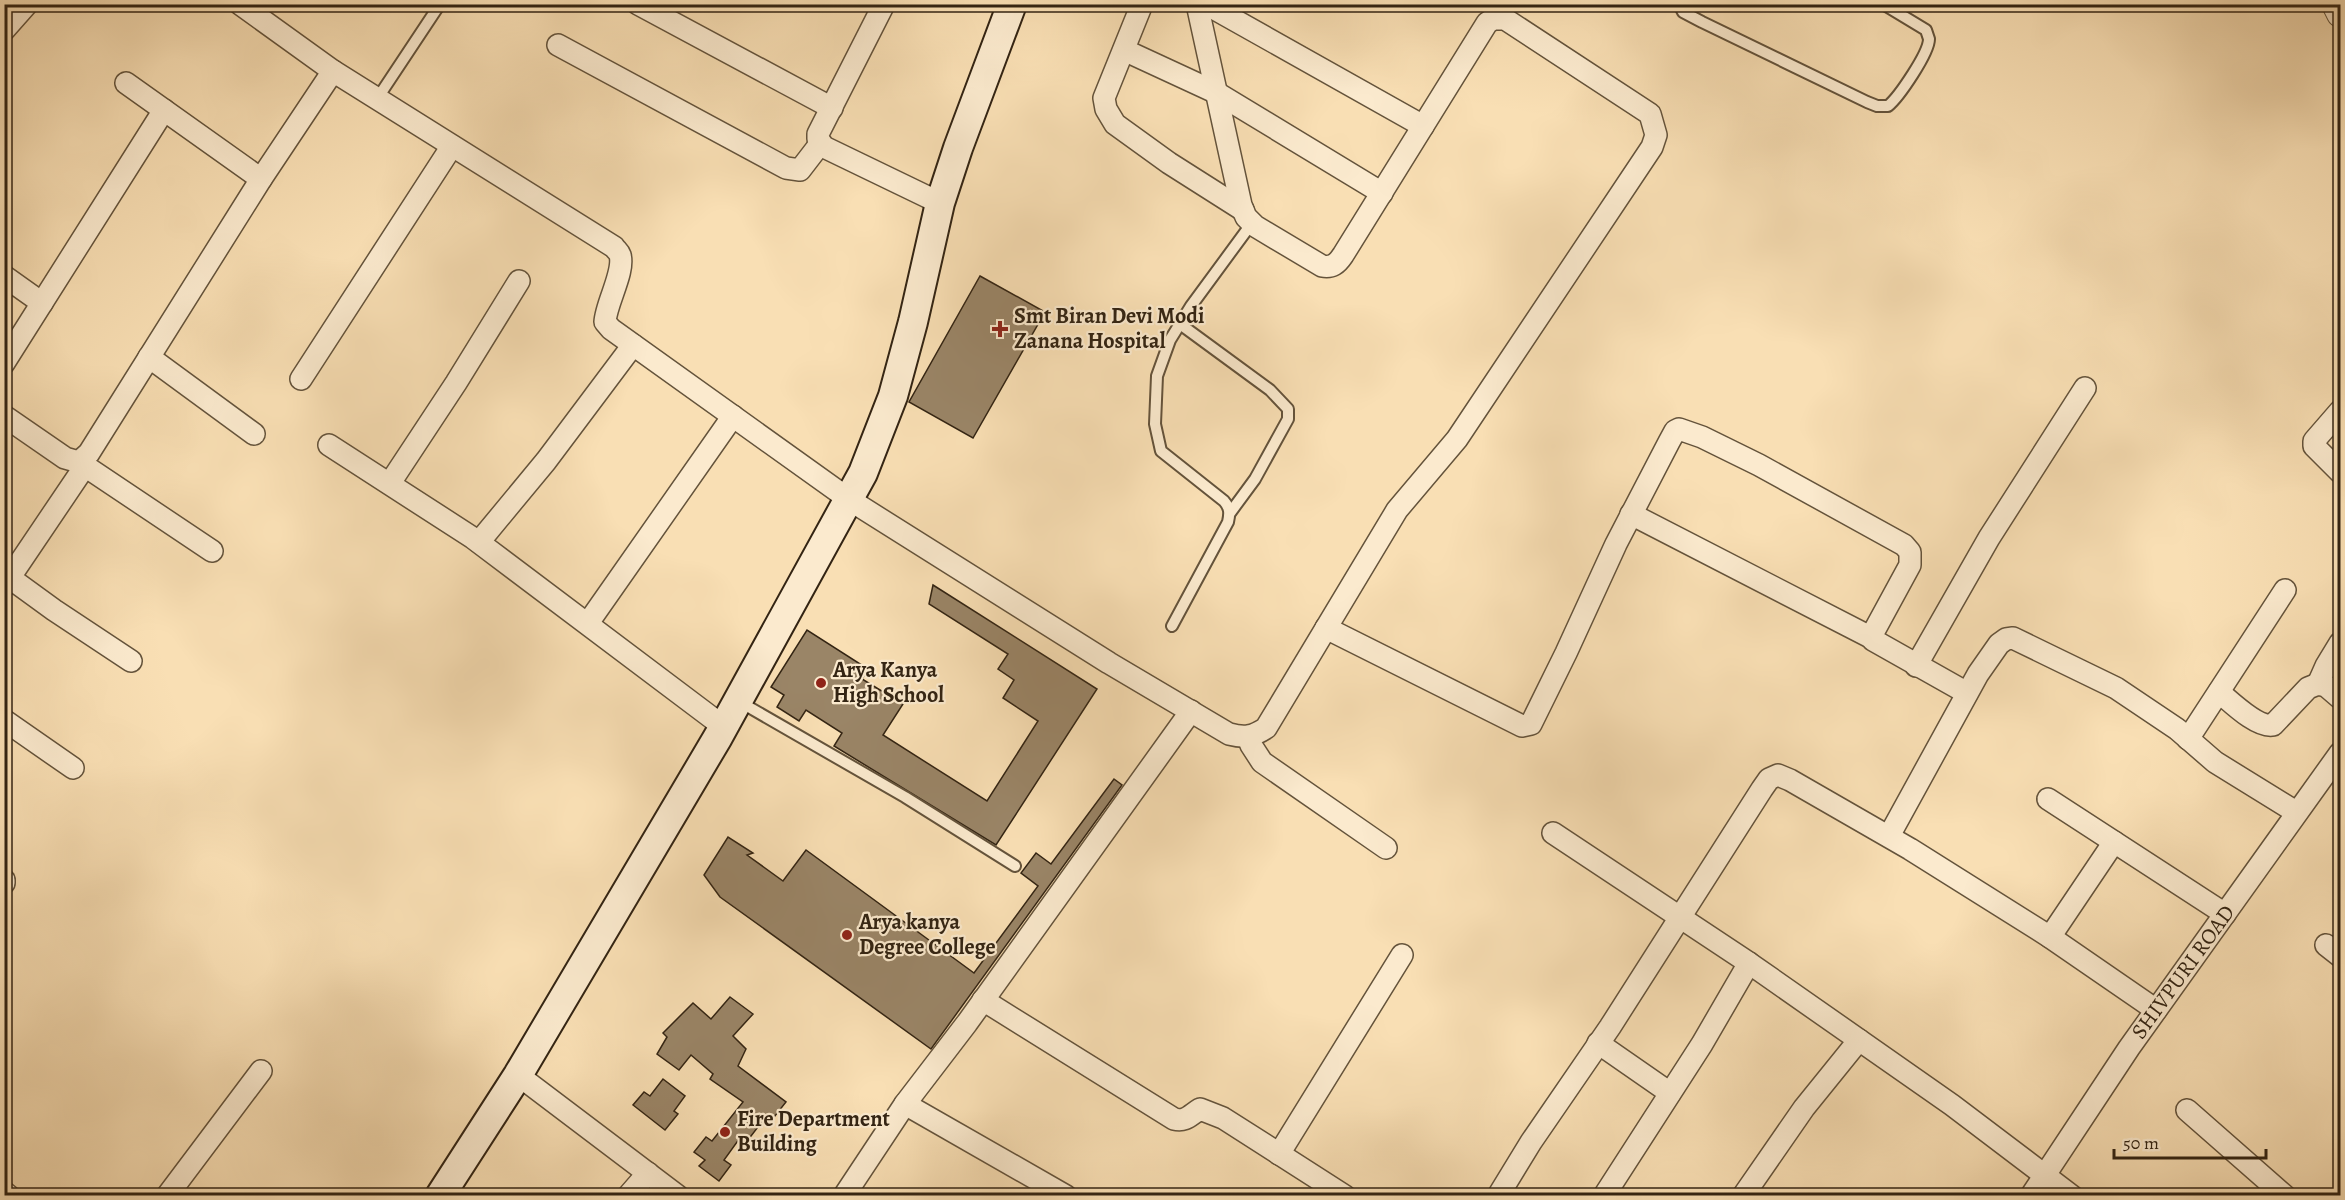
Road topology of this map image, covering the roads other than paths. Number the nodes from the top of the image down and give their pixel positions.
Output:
1 (27, 4) edge
2 (240, 4) edge
3 (440, 4) edge
4 (638, 4) edge
5 (884, 4) edge
6 (1012, 4) edge
7 (1142, 4) edge
8 (1197, 4) edge
9 (1206, 4) edge
10 (1481, 4) edge
11 (1679, 4) edge
12 (1883, 4) edge
13 (2335, 4) edge
14 (2340, 14) edge
15 (1505, 19) junction
16 (4, 30) edge
17 (558, 45) dead end
18 (1124, 50) junction
19 (333, 71) junction
20 (126, 83) dead end
21 (1216, 93) junction
22 (377, 99) junction
23 (832, 108) junction
24 (164, 110) junction
25 (1423, 126) junction
26 (820, 144) junction
27 (452, 146) junction
28 (261, 179) junction
29 (1382, 193) junction
30 (940, 203) junction
31 (1247, 216) junction
32 (4, 276) edge
33 (519, 281) dead end
34 (42, 303) junction
35 (1180, 324) junction
36 (633, 345) junction
37 (149, 357) junction
38 (4, 363) edge
39 (301, 379) dead end
40 (2085, 388) dead end
41 (2340, 411) edge
42 (4, 416) edge
43 (733, 416) junction
44 (254, 434) dead end
45 (329, 445) dead end
46 (82, 464) junction
47 (2340, 472) edge
48 (390, 483) junction
49 (850, 500) junction
50 (1230, 513) junction
51 (1631, 514) junction
52 (479, 542) junction
53 (212, 551) dead end
54 (7, 582) edge
55 (2285, 590) dead end
56 (588, 623) junction
57 (1172, 626) dead end
58 (1326, 628) junction
59 (1872, 638) junction
60 (2340, 643) edge
61 (131, 661) dead end
62 (1916, 666) junction
63 (2318, 684) junction
64 (2219, 692) junction
65 (1967, 693) junction
66 (2340, 698) edge
67 (738, 701) junction
68 (1191, 711) junction
69 (4, 720) edge
70 (724, 727) junction
71 (1248, 737) junction
72 (2188, 739) junction
73 (2340, 753) edge
74 (73, 768) dead end
75 (2048, 799) dead end
76 (2296, 812) junction
77 (1553, 833) dead end
78 (1889, 836) junction
79 (2114, 842) junction
80 (1386, 848) dead end
81 (1015, 866) dead end
82 (2225, 914) junction
83 (1680, 916) junction
84 (2050, 937) junction
85 (1401, 955) dead end
86 (1749, 963) junction
87 (983, 1000) junction
88 (2157, 1010) junction
89 (1859, 1040) junction
90 (1598, 1043) junction
91 (261, 1071) dead end
92 (518, 1075) junction
93 (1670, 1093) junction
94 (906, 1104) junction
95 (2187, 1110) dead end
96 (1279, 1154) junction
97 (648, 1173) junction
98 (2044, 1174) junction
99 (4, 1192) edge
100 (9, 1196) edge
101 (168, 1196) edge
102 (440, 1196) edge
103 (628, 1196) edge
104 (678, 1196) edge
105 (844, 1196) edge
106 (1066, 1196) edge
107 (1345, 1196) edge
108 (1498, 1196) edge
109 (1604, 1196) edge
110 (1743, 1196) edge
111 (2031, 1196) edge
112 (2072, 1196) edge
113 (2286, 1196) edge

1 - 16 street
2 - 19 street
3 - 22 lane
4 - 23 street
5 - 23 street
6 - 30 main road
7 - 18 street
8 - 21 street
9 - 25 street
10 - 15 street
11 - 12 lane
13 - 14 street
15 - 25 street
15 - 58 street
17 - 26 street
18 - 21 street
18 - 31 street
19 - 22 street
19 - 28 street
20 - 24 street
21 - 29 street
21 - 31 street
22 - 27 street
23 - 26 street
24 - 28 street
24 - 34 street
25 - 29 street
26 - 30 street
27 - 36 street
27 - 39 street
28 - 37 street
29 - 31 street
30 - 49 main road
31 - 35 lane
32 - 34 street
33 - 48 street
34 - 38 street
35 - 50 lane
35 - 50 lane
36 - 43 street
36 - 52 street
37 - 44 street
37 - 46 street
40 - 62 street
41 - 47 street
42 - 46 street
43 - 49 street
43 - 56 street
45 - 48 street
46 - 53 street
46 - 54 street
48 - 52 street
49 - 67 main road
49 - 68 street
50 - 57 lane
51 - 58 street
51 - 59 street
51 - 59 street
52 - 56 street
54 - 61 street
55 - 64 street
56 - 70 street
58 - 71 street
59 - 62 street
60 - 63 street
62 - 65 street
63 - 64 street
63 - 66 street
64 - 72 street
65 - 72 street
65 - 78 street
67 - 70 main road
67 - 81 lane
68 - 71 street
68 - 87 street
69 - 74 street
70 - 92 main road
71 - 80 street
72 - 76 street
73 - 76 street, SHIVPURI ROAD
75 - 79 street
76 - 82 street, SHIVPURI ROAD
77 - 83 street
78 - 83 street
78 - 84 street
79 - 82 street
79 - 84 street
82 - 88 street, SHIVPURI ROAD
83 - 86 street
83 - 90 street
84 - 88 street
85 - 96 street
86 - 89 street
86 - 93 street
87 - 94 street
87 - 96 street
88 - 98 street, SHIVPURI ROAD
89 - 98 street
89 - 110 street
90 - 93 street
90 - 108 street
91 - 101 street
92 - 97 street
92 - 102 main road
93 - 109 street
94 - 105 street
94 - 106 street
95 - 113 street
96 - 107 street
97 - 103 street
97 - 104 street
98 - 111 street, SHIVPURI ROAD
98 - 112 street
99 - 100 street

